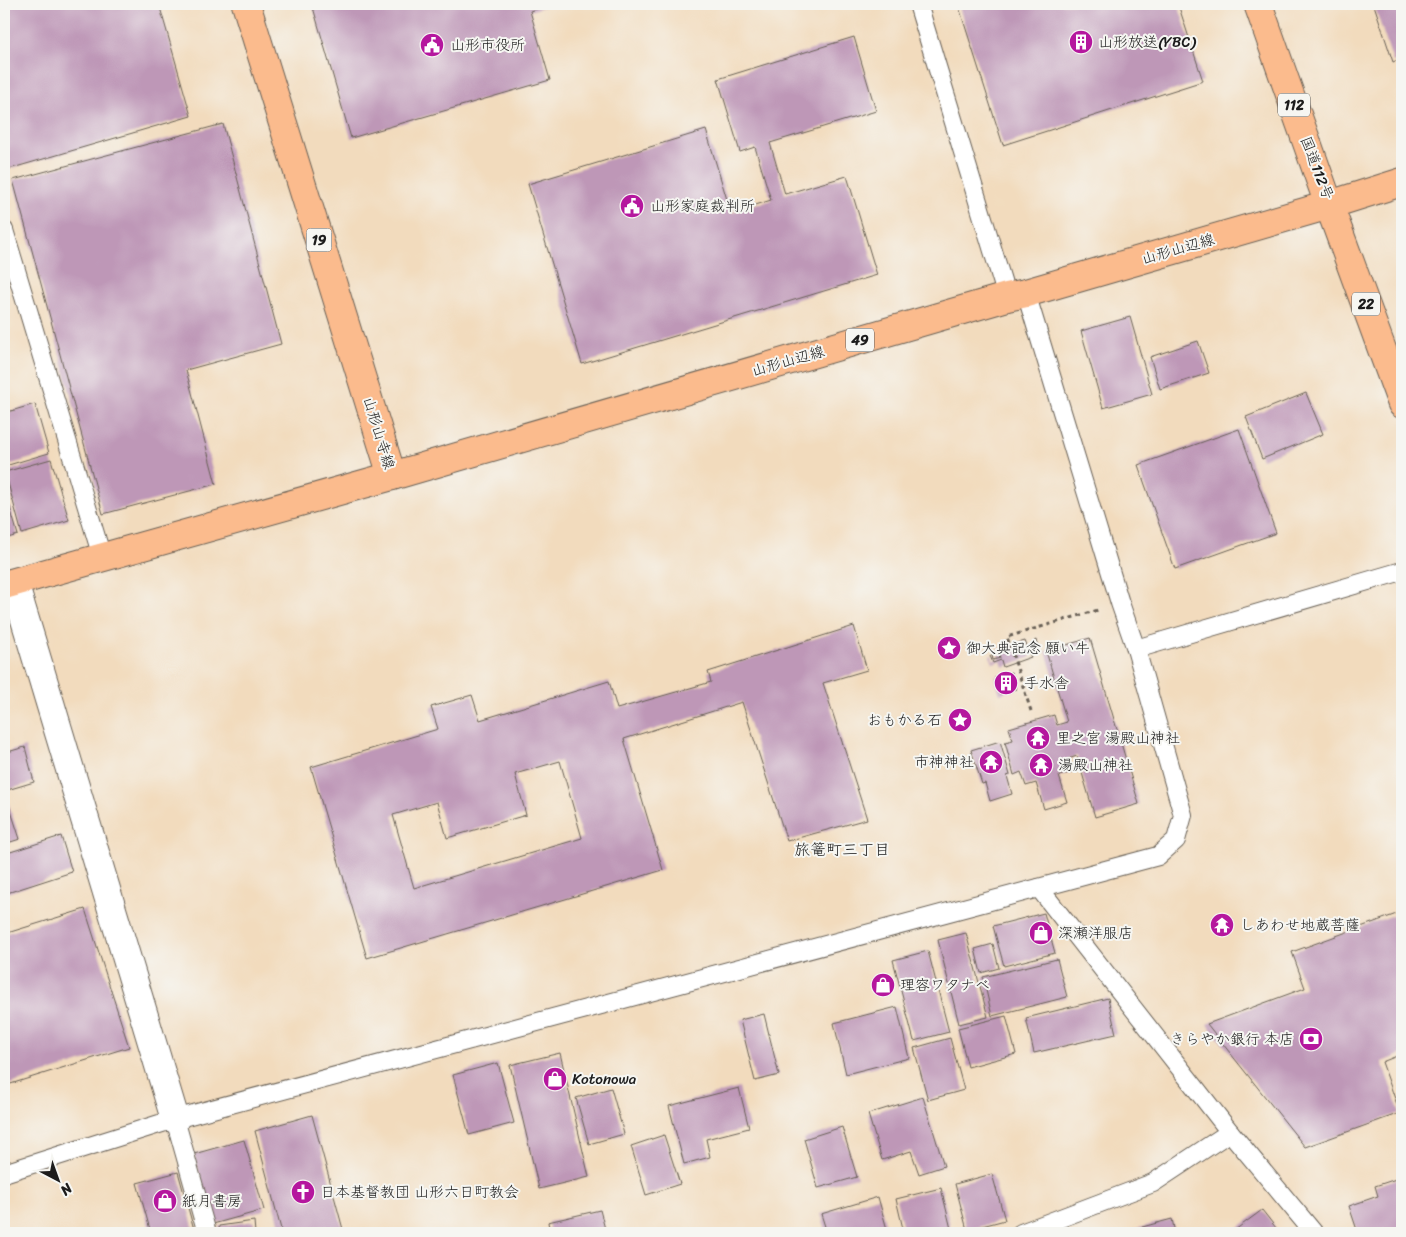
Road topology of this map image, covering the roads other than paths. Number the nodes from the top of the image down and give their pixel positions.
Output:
1 (246, 4) edge
2 (918, 4) edge
3 (1258, 4) edge
4 (1402, 182) edge
5 (1329, 205) junction
6 (4, 230) edge
7 (1017, 295) junction
8 (1402, 404) edge
9 (392, 476) junction
10 (102, 557) junction
11 (1402, 571) edge
12 (9, 584) edge
13 (1136, 649) junction
14 (1039, 888) junction
15 (174, 1119) junction
16 (1230, 1132) junction
17 (4, 1173) edge
18 (207, 1233) edge
19 (1021, 1233) edge
20 (1314, 1233) edge

1 - 9 main road, 山形山寺線 / 19
2 - 7 lane
3 - 5 main road, 国道112号 / 112
4 - 5 main road, 国道112号
5 - 7 main road, 山形山辺線 / 49
5 - 8 main road, 22
6 - 10 lane
7 - 9 main road, 山形山辺線 / 49
7 - 13 lane
9 - 10 main road, 山形山寺線
10 - 12 main road, 山形山寺線
11 - 13 lane
12 - 15 street
13 - 14 lane
14 - 15 lane
14 - 16 lane
15 - 17 lane
15 - 18 lane
16 - 19 lane
16 - 20 lane

